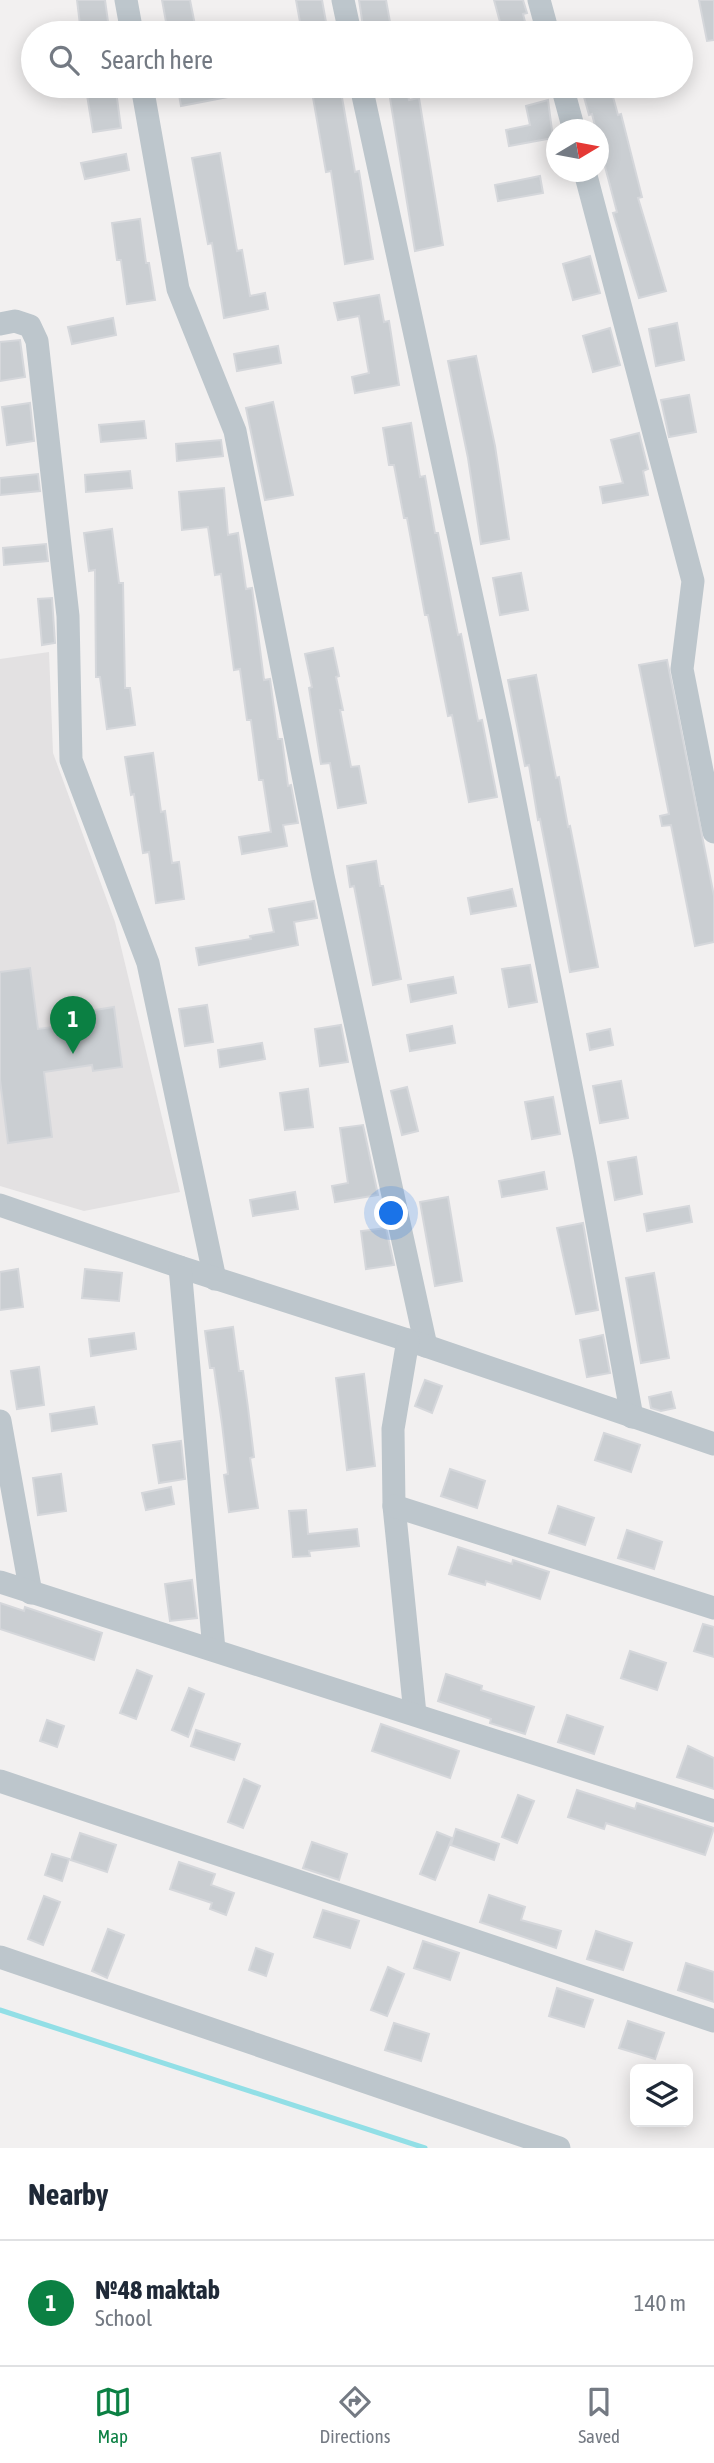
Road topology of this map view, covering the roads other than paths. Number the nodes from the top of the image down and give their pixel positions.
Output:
1 (126, 0) edge
2 (343, 0) edge
3 (539, 0) edge
4 (130, 21) edge
5 (347, 21) edge
6 (545, 21) edge
7 (144, 98) edge
8 (365, 98) edge
9 (565, 98) edge
10 (570, 119) edge
11 (588, 182) edge
12 (0, 324) edge
13 (714, 832) edge
14 (0, 1205) edge
15 (180, 1267) junction
16 (215, 1279) junction
17 (417, 1343) junction
18 (632, 1417) junction
19 (0, 1421) edge
20 (714, 1444) edge
21 (394, 1506) junction
22 (0, 1583) edge
23 (32, 1593) junction
24 (714, 1608) edge
25 (214, 1650) junction
26 (415, 1714) junction
27 (0, 1781) edge
28 (714, 1811) edge
29 (0, 1957) edge
30 (714, 2021) edge
31 (559, 2148) edge

1 - 4 street
2 - 5 street
3 - 6 street
7 - 17 street
8 - 18 street
9 - 10 street
11 - 13 street
12 - 16 street
14 - 15 street
15 - 16 street
15 - 25 street
16 - 17 street
17 - 18 street
17 - 21 street
18 - 20 street
19 - 23 street
21 - 24 street
21 - 26 street
22 - 23 street
23 - 25 street
25 - 26 street
26 - 28 street
27 - 30 street
29 - 31 street

